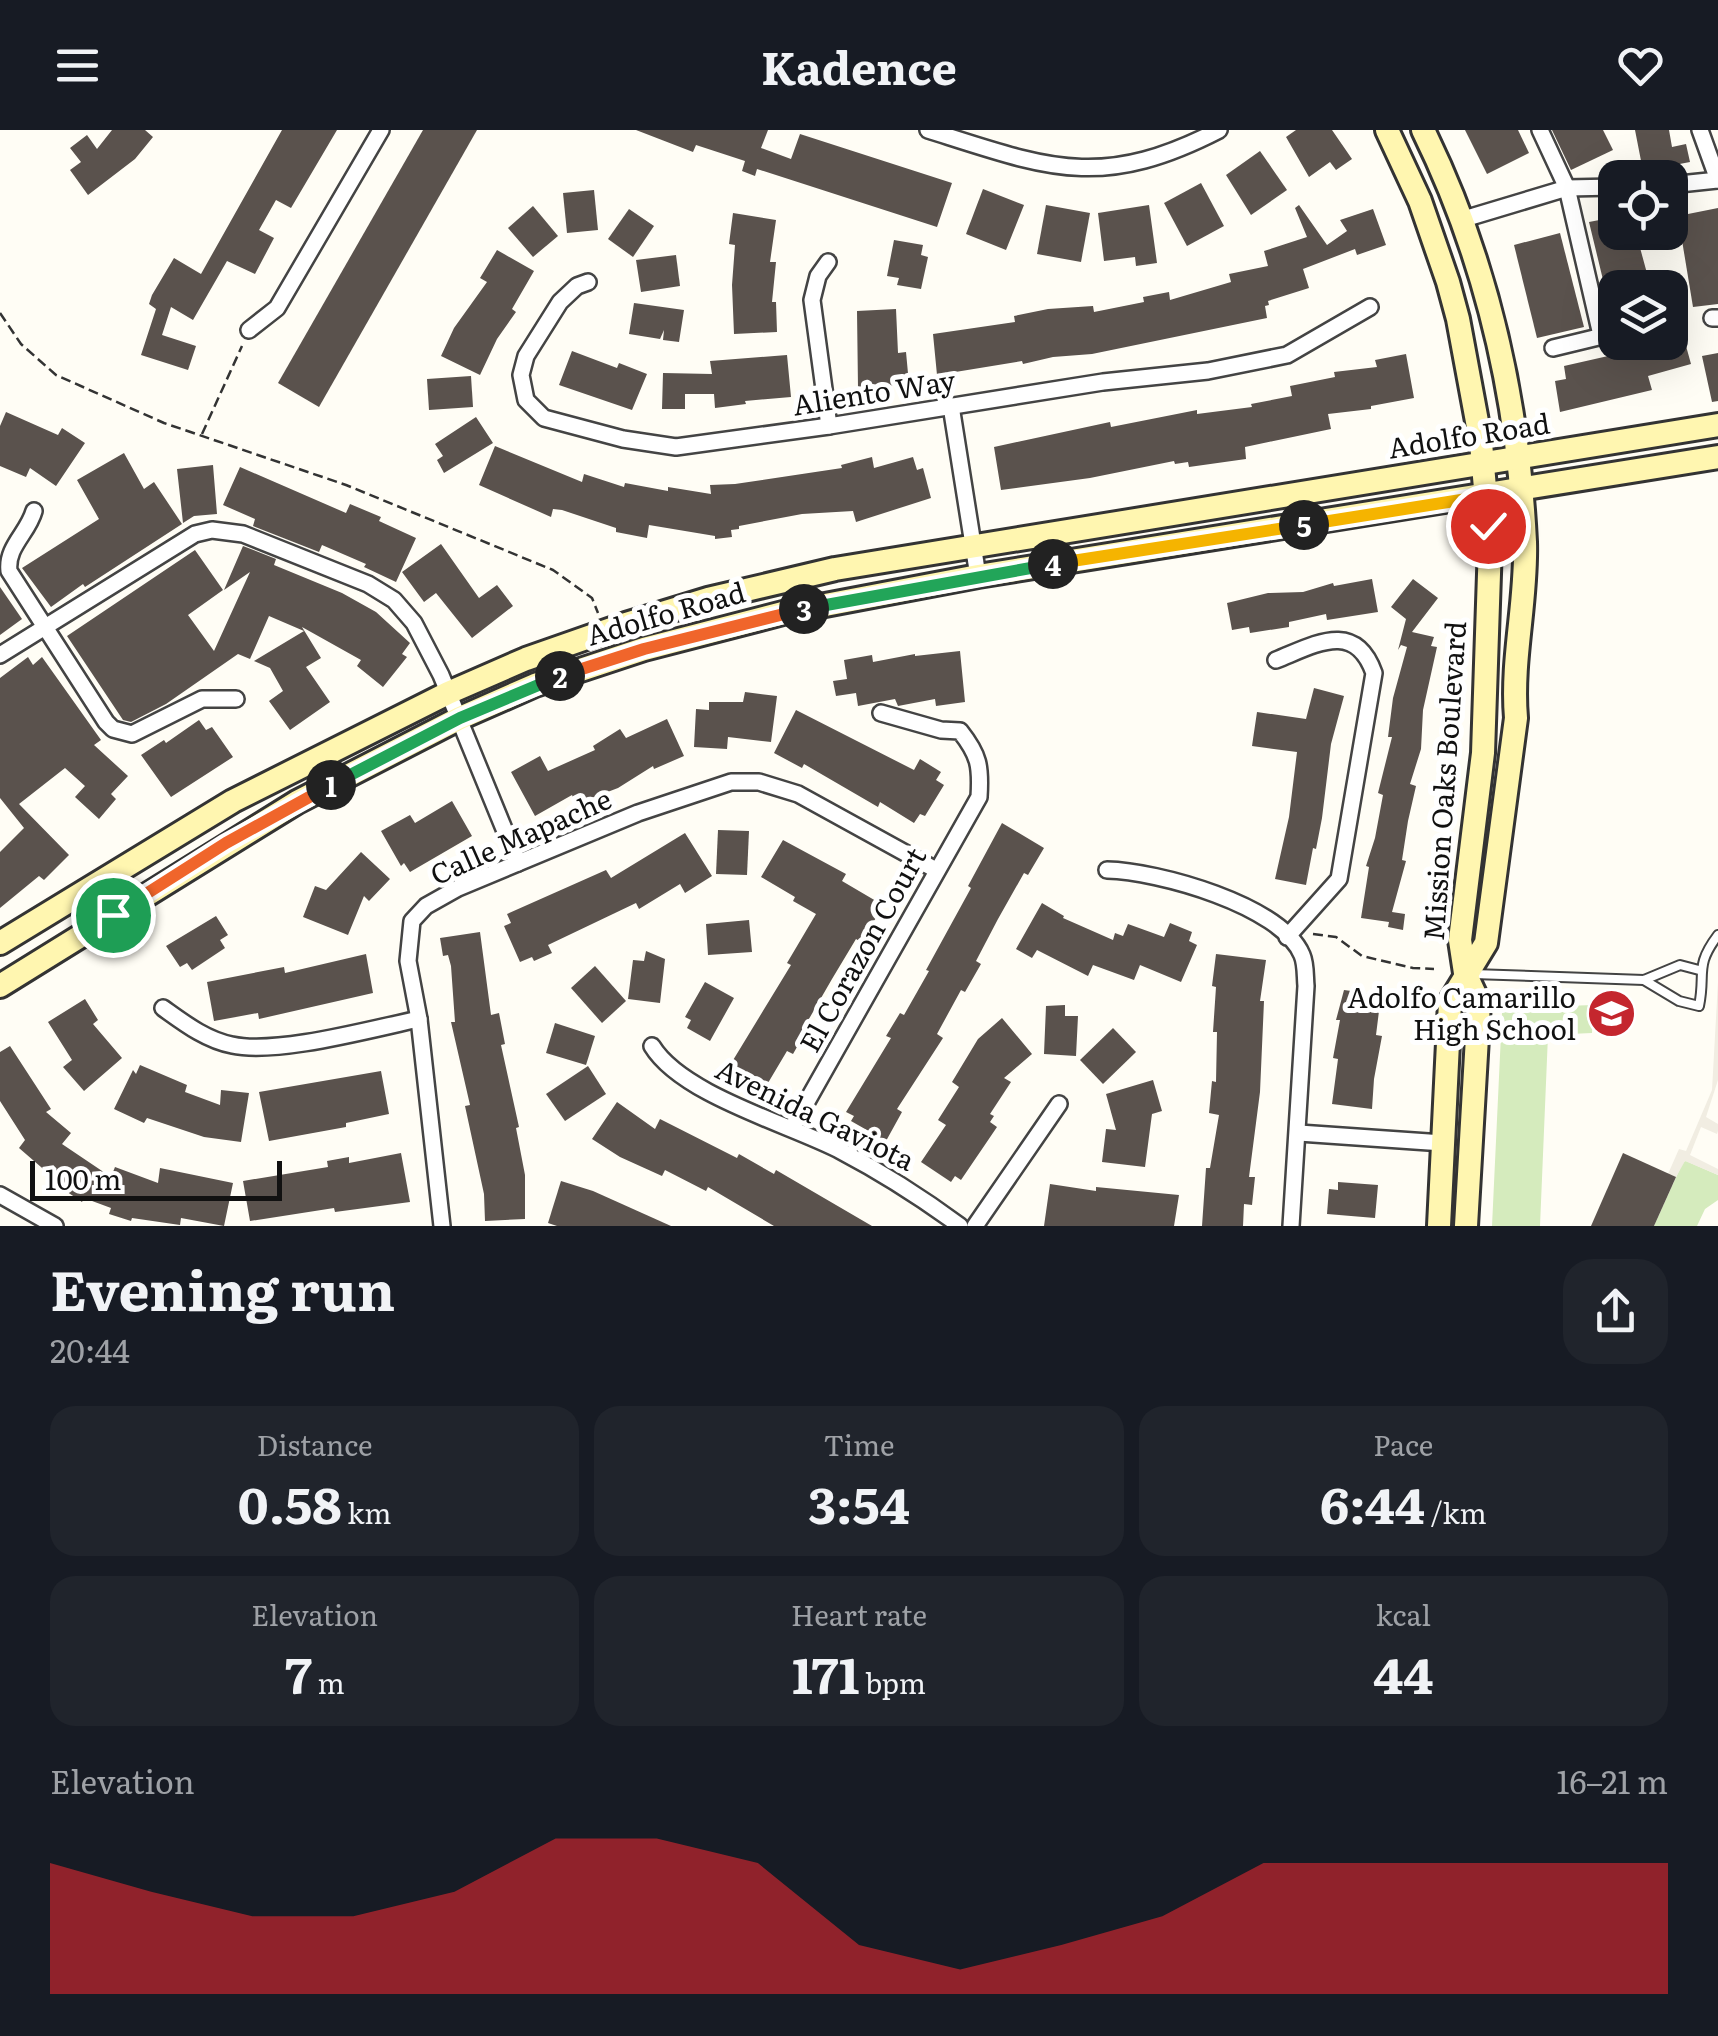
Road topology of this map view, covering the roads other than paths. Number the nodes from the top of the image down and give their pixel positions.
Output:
1 (381, 130) edge
2 (928, 130) edge
3 (1219, 130) edge
4 (1386, 130) edge
5 (1423, 130) edge
6 (1540, 130) edge
7 (1700, 130) edge
8 (1718, 180) edge
9 (1688, 183) edge
10 (1598, 187) edge
11 (1567, 188) junction
12 (1464, 220) junction
13 (828, 262) dead end
14 (588, 282) dead end
15 (1598, 298) edge
16 (1370, 308) dead end
17 (250, 330) road end
18 (1598, 337) edge
19 (1553, 348) dead end
20 (951, 406) junction
21 (1718, 425) edge
22 (829, 426) junction
23 (1718, 457) edge
24 (1518, 459) junction
25 (1483, 465) junction
26 (1521, 491) junction
27 (1486, 496) junction
28 (34, 511) dead end
29 (974, 549) junction
30 (978, 576) junction
31 (44, 626) junction
32 (0, 655) edge
33 (1276, 660) dead end
34 (448, 693) junction
35 (236, 699) dead end
36 (881, 713) dead end
37 (460, 718) junction
38 (518, 863) junction
39 (936, 870) junction
40 (1108, 870) dead end
41 (1718, 936) edge
42 (1288, 937) junction
43 (0, 944) edge
44 (1700, 970) junction
45 (1465, 973) junction
46 (1644, 980) junction
47 (0, 986) edge
48 (162, 1008) dead end
49 (418, 1019) junction
50 (652, 1046) dead end
51 (1059, 1104) dead end
52 (1444, 1112) junction
53 (792, 1128) junction
54 (1299, 1133) junction
55 (1443, 1143) junction
56 (0, 1195) edge
57 (55, 1226) edge
58 (442, 1226) edge
59 (960, 1226) edge
60 (975, 1226) edge
61 (1291, 1226) edge
62 (1440, 1226) edge
63 (1453, 1226) edge
64 (1466, 1226) edge

1 - 17 street
2 - 3 street
4 - 25 main road, Mission Oaks Boulevard
5 - 12 main road, Mission Oaks Boulevard
6 - 11 street
7 - 8 street
8 - 9 street
10 - 11 street
11 - 12 street
11 - 15 street
12 - 24 main road, Mission Oaks Boulevard
13 - 22 street
14 - 22 street, Aliento Way
16 - 20 street, Aliento Way
18 - 19 street
20 - 22 street, Aliento Way
20 - 29 street
21 - 24 main road, Adolfo Road
23 - 26 main road, Adolfo Road
24 - 25 main road, Adolfo Road
24 - 26 main road, Mission Oaks Boulevard
25 - 27 main road, Mission Oaks Boulevard
25 - 29 main road, Adolfo Road
26 - 27 main road, Adolfo Road
26 - 45 main road, Mission Oaks Boulevard
27 - 30 main road, Adolfo Road
27 - 45 main road, Mission Oaks Boulevard
28 - 31 street
29 - 30 street
29 - 34 main road, Adolfo Road
30 - 37 main road, Adolfo Road
31 - 32 street
31 - 34 street
31 - 35 street
33 - 42 street
34 - 37 street
34 - 43 main road, Adolfo Road
36 - 39 street, El Corazon Court
37 - 38 street
37 - 47 main road, Adolfo Road
38 - 39 street, Calle Mapache
38 - 49 street, Calle Mapache
39 - 53 street, El Corazon Court
40 - 42 street
41 - 44 lane
42 - 54 street
44 - 46 lane
44 - 46 lane
45 - 46 lane
45 - 52 main road, Mission Oaks Boulevard
45 - 64 main road, Mission Oaks Boulevard
48 - 49 street
49 - 58 street, Calle Mapache
50 - 53 street, Avenida Gaviota
51 - 60 street
52 - 55 main road, Mission Oaks Boulevard
52 - 63 main road
53 - 59 street, Avenida Gaviota
54 - 55 street
54 - 61 street
55 - 62 main road, Mission Oaks Boulevard
56 - 57 street

